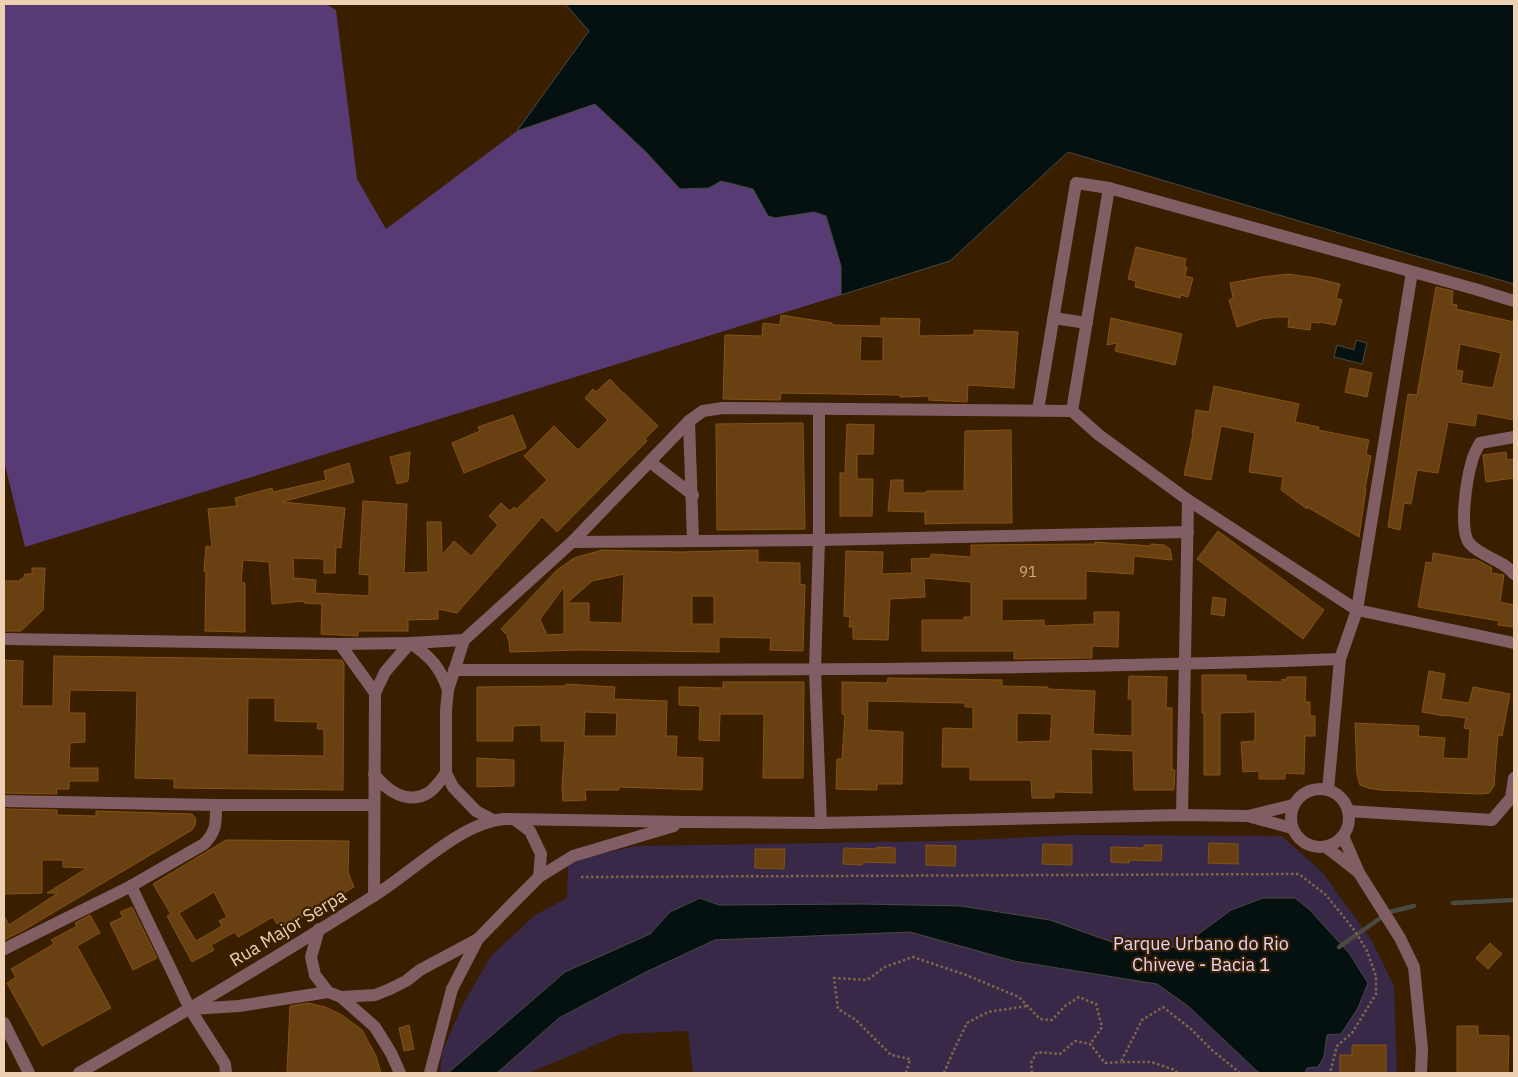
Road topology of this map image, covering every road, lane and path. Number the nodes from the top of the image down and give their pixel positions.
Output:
1 (1109, 188) junction
2 (1412, 272) junction
3 (1514, 301) edge
4 (1053, 318) junction
5 (1087, 323) junction
6 (819, 409) junction
7 (1038, 410) junction
8 (1072, 411) junction
9 (689, 421) junction
10 (1514, 437) edge
11 (650, 462) junction
12 (693, 495) junction
13 (1188, 500) junction
14 (1188, 532) junction
15 (819, 540) junction
16 (694, 541) junction
17 (572, 542) junction
18 (1514, 574) edge
19 (1357, 610) junction
20 (4, 639) edge
21 (464, 640) junction
22 (410, 643) junction
23 (1514, 643) edge
24 (340, 644) junction
25 (1340, 659) junction
26 (1184, 665) junction
27 (454, 670) junction
28 (815, 670) junction
29 (448, 690) junction
30 (375, 693) junction
31 (446, 773) junction
32 (374, 774) junction
33 (1514, 778) edge
34 (1328, 790) junction
35 (4, 801) edge
36 (374, 804) junction
37 (216, 805) junction
38 (1293, 805) junction
39 (1348, 811) junction
40 (1182, 815) junction
41 (1248, 816) junction
42 (493, 820) junction
43 (515, 820) junction
44 (686, 822) junction
45 (821, 823) junction
46 (1292, 828) junction
47 (1343, 836) junction
48 (1326, 847) junction
49 (1359, 872) junction
50 (539, 877) junction
51 (580, 877) dead end
52 (131, 886) junction
53 (374, 896) junction
54 (319, 929) junction
55 (478, 939) junction
56 (4, 949) edge
57 (328, 992) junction
58 (341, 997) junction
59 (1027, 1006) junction
60 (190, 1009) junction
61 (4, 1023) edge
62 (1090, 1044) junction
63 (1121, 1062) junction
64 (29, 1073) edge
65 (79, 1073) edge
66 (226, 1073) edge
67 (400, 1073) edge
68 (430, 1073) edge
69 (906, 1073) edge
70 (911, 1073) edge
71 (944, 1073) edge
72 (1032, 1073) edge
73 (1177, 1073) edge
74 (1240, 1073) edge
75 (1329, 1073) edge
76 (1421, 1073) edge

1 - 2 street
1 - 4 street
1 - 5 street
2 - 3 street
2 - 19 street
4 - 5 street
4 - 7 street
5 - 8 street
6 - 7 street
6 - 9 street
6 - 15 street
7 - 8 street
8 - 13 street
9 - 11 street
9 - 12 street
10 - 18 street
11 - 12 street
11 - 17 street
12 - 16 street
13 - 14 street
13 - 19 street
14 - 15 street
14 - 26 street
15 - 16 street
15 - 28 street
16 - 17 street
17 - 21 street
19 - 23 street
19 - 25 street
20 - 24 street
21 - 22 street
21 - 27 street
22 - 24 street
22 - 29 street
22 - 30 street
24 - 30 street
25 - 26 street
25 - 34 street
26 - 28 street
26 - 40 street
27 - 28 street
27 - 29 street
28 - 45 street
29 - 31 street
30 - 32 street
31 - 32 street
31 - 42 street
32 - 36 street
33 - 39 street
34 - 38 street
34 - 39 street
35 - 37 street
36 - 37 street
36 - 53 street
37 - 52 street
38 - 41 street
38 - 46 street
39 - 47 street
40 - 41 street, Rua Major Serpa
40 - 45 street, Rua Major Serpa
41 - 46 street
42 - 43 street, Rua Major Serpa
42 - 53 street, Rua Major Serpa
43 - 44 street, Rua Major Serpa
43 - 50 street
44 - 45 street, Rua Major Serpa
44 - 50 street
46 - 48 street
47 - 48 street
47 - 49 street
48 - 49 street
49 - 76 street
50 - 55 street
51 - 75 path
52 - 56 street
52 - 60 street
53 - 54 street, Rua Major Serpa
54 - 57 street
54 - 60 street, Rua Major Serpa
55 - 58 street
55 - 68 street
57 - 58 street
57 - 60 street
58 - 67 street
59 - 62 path
59 - 69 path
59 - 71 path
60 - 65 street, Rua Major Serpa
60 - 66 street
61 - 64 street
62 - 63 path
62 - 72 path
63 - 73 path
63 - 74 path
69 - 70 path

